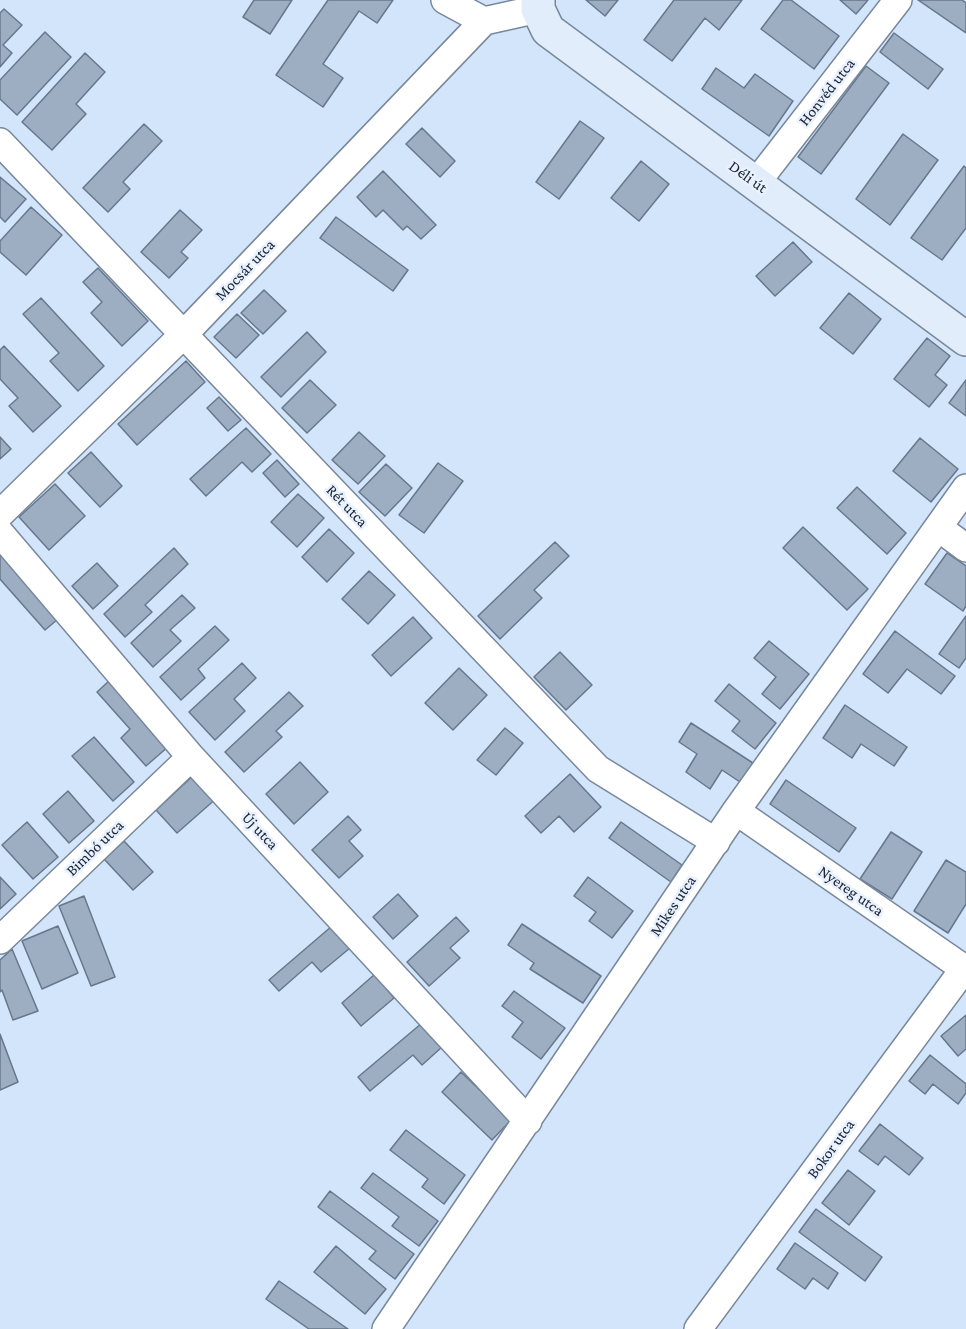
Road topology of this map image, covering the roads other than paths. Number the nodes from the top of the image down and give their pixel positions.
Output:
1 (445, 0) edge
2 (898, 0) edge
3 (538, 4) edge
4 (484, 21) junction
5 (0, 142) edge
6 (756, 183) junction
7 (184, 334) junction
8 (966, 339) edge
9 (966, 488) edge
10 (0, 514) edge
11 (939, 528) junction
12 (0, 533) edge
13 (966, 549) edge
14 (191, 757) junction
15 (736, 811) junction
16 (716, 842) junction
17 (0, 940) edge
18 (965, 969) edge
19 (528, 1121) junction
20 (386, 1329) edge
21 (698, 1329) edge

1 - 4 street
2 - 6 street, Honvéd utca
3 - 4 street
3 - 6 main road, Déli út
4 - 7 street, Mocsár utca
5 - 7 street, Rét utca
6 - 8 main road, Déli út
7 - 10 street, Mocsár utca
7 - 16 street, Rét utca
9 - 11 street, Mikes utca
11 - 13 street
11 - 15 street, Mikes utca
12 - 14 street, Új utca
14 - 17 street, Bimbó utca
14 - 19 street, Új utca
15 - 16 street, Mikes utca
15 - 18 street, Nyereg utca
16 - 19 street, Mikes utca
18 - 21 street, Bokor utca
19 - 20 street, Mikes utca

